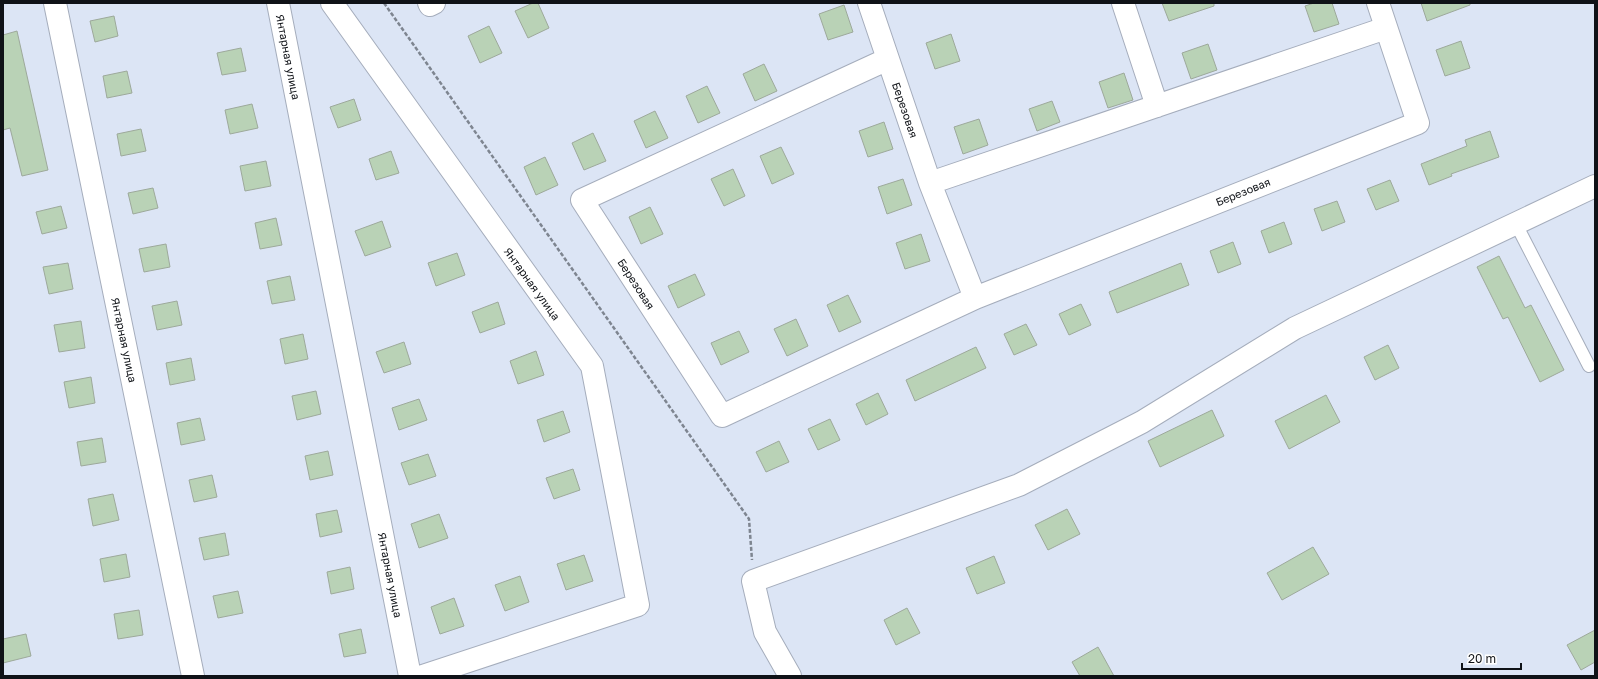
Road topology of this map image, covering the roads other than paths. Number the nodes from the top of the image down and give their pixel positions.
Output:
1 (55, 3) edge
2 (278, 3) edge
3 (332, 3) edge
4 (429, 3) edge
5 (434, 3) edge
6 (869, 3) edge
7 (1123, 3) edge
8 (1378, 3) edge
9 (1386, 28) junction
10 (888, 59) junction
11 (1157, 106) junction
12 (930, 183) junction
13 (1595, 186) edge
14 (1516, 224) junction
15 (975, 298) junction
16 (1589, 366) dead end
17 (193, 676) edge
18 (410, 676) edge
19 (423, 676) edge
20 (790, 676) edge

1 - 17 street, Янтарная улица
2 - 18 street, Янтарная улица
3 - 19 street, Янтарная улица
4 - 5 street
6 - 10 street, Березовая
7 - 11 street
8 - 9 street, Березовая
9 - 11 street
9 - 15 street, Березовая
10 - 12 street, Березовая
10 - 15 street, Березовая
11 - 12 street
12 - 15 street, Березовая
13 - 14 street
14 - 16 lane
14 - 20 street

